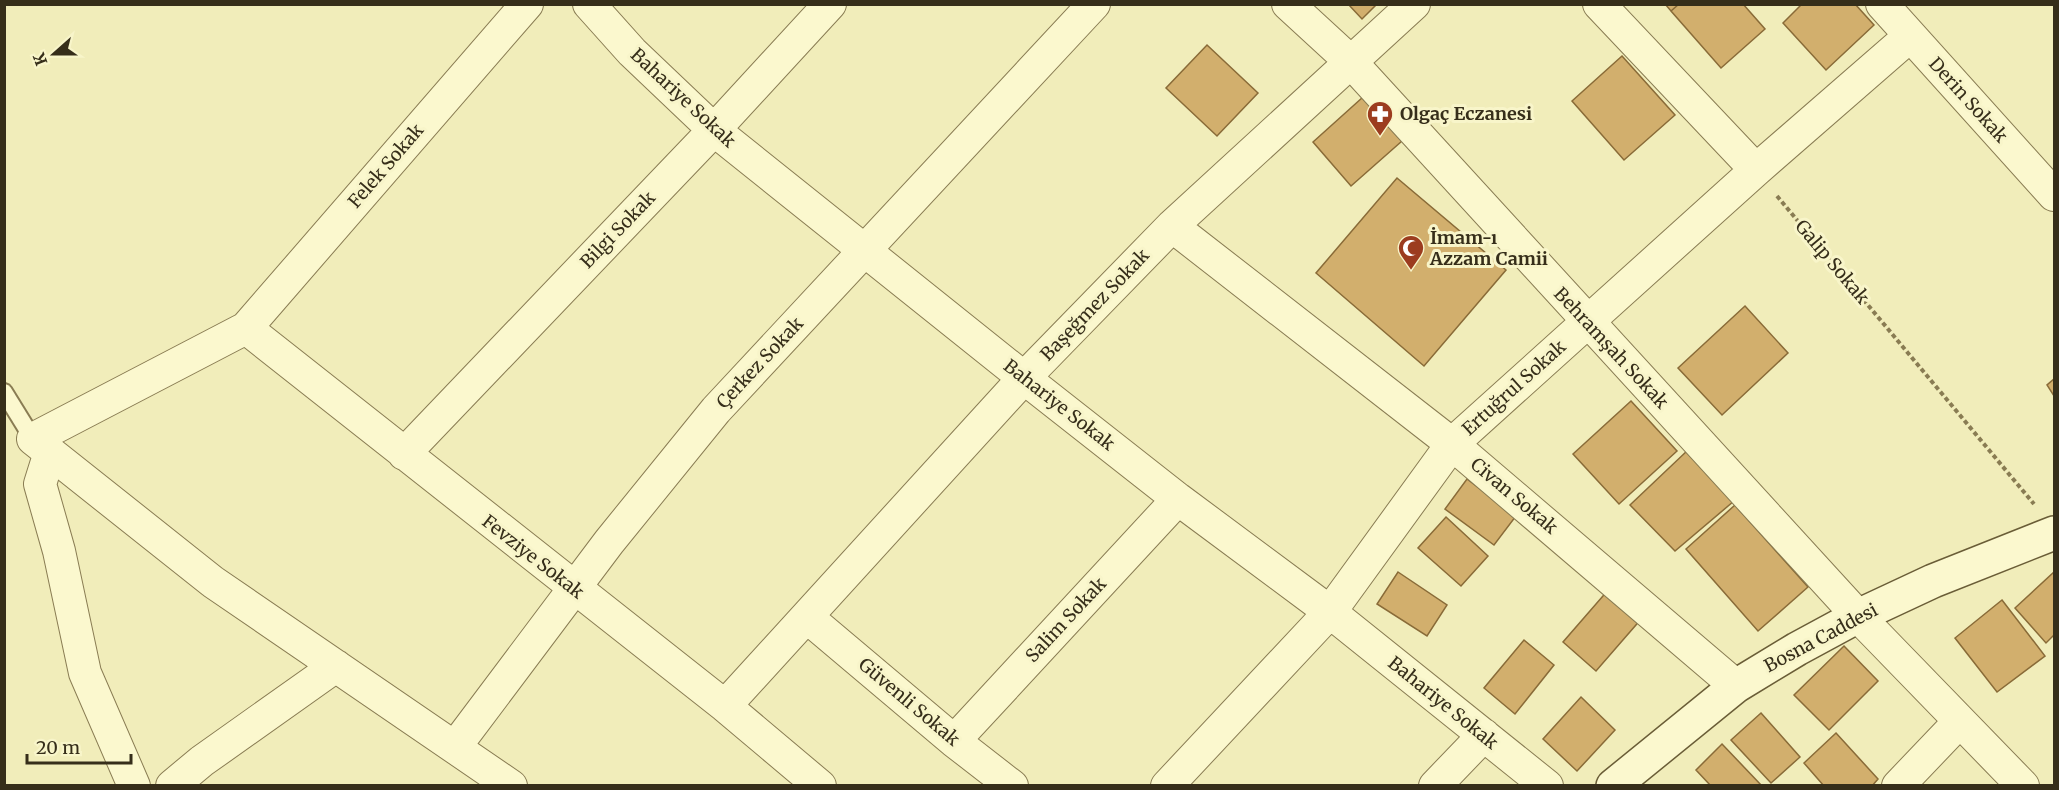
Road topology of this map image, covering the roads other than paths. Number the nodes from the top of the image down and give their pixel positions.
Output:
1 (527, 4) edge
2 (589, 4) edge
3 (830, 4) edge
4 (1094, 4) edge
5 (1288, 4) edge
6 (1414, 4) edge
7 (1599, 4) edge
8 (1882, 4) edge
9 (1910, 36) junction
10 (1350, 61) junction
11 (714, 130) junction
12 (1756, 170) junction
13 (2055, 195) edge
14 (1172, 226) junction
15 (865, 252) junction
16 (1587, 322) junction
17 (246, 328) junction
18 (1024, 378) junction
19 (4, 392) edge
20 (1452, 444) junction
21 (41, 446) junction
22 (404, 454) junction
23 (1178, 499) junction
24 (2047, 522) edge
25 (573, 588) junction
26 (1330, 612) junction
27 (1858, 616) junction
28 (807, 617) junction
29 (336, 666) junction
30 (1736, 686) junction
31 (725, 706) junction
32 (1960, 721) junction
33 (1484, 735) junction
34 (954, 741) junction
35 (455, 747) junction
36 (508, 785) edge
37 (134, 786) edge
38 (172, 786) edge
39 (820, 786) edge
40 (1012, 786) edge
41 (1167, 786) edge
42 (1435, 786) edge
43 (1547, 786) edge
44 (1613, 786) edge
45 (1898, 786) edge
46 (2023, 786) edge

1 - 17 street, Felek Sokak
2 - 11 street, Bahariye Sokak
3 - 11 street, Bilgi Sokak
4 - 15 street, Çerkez Sokak
5 - 10 street, Behramşah Sokak
6 - 10 street, Başeğmez Sokak
7 - 12 street
8 - 9 street, Derin Sokak
9 - 12 street, Ertuğrul Sokak
9 - 13 street, Derin Sokak
10 - 14 street, Başeğmez Sokak
10 - 16 street, Behramşah Sokak
11 - 15 street, Bahariye Sokak
11 - 22 street, Bilgi Sokak
12 - 16 street, Ertuğrul Sokak
14 - 18 street, Başeğmez Sokak
14 - 20 street, Civan Sokak
15 - 18 street, Bahariye Sokak
15 - 25 street, Çerkez Sokak
16 - 20 street, Ertuğrul Sokak
16 - 27 street, Behramşah Sokak
17 - 21 street
17 - 22 street, Fevziye Sokak
18 - 23 street, Bahariye Sokak
18 - 28 street, Başeğmez Sokak
19 - 21 lane
20 - 26 street, Ertuğrul Sokak
20 - 30 street, Civan Sokak
21 - 29 street
21 - 37 street
22 - 25 street, Fevziye Sokak
23 - 26 street, Bahariye Sokak
23 - 34 street, Salim Sokak
24 - 27 street, Bosna Caddesi
25 - 31 street, Fevziye Sokak
25 - 35 street, Çerkez Sokak
26 - 33 street, Bahariye Sokak
26 - 41 street, Ertuğrul Sokak
27 - 30 street, Bosna Caddesi
27 - 32 street, Behramşah Sokak
28 - 31 street, Başeğmez Sokak
28 - 34 street, Güvenli Sokak
29 - 35 street
29 - 38 street
30 - 44 street, Bosna Caddesi
31 - 39 street, Fevziye Sokak
32 - 45 street
32 - 46 street, Behramşah Sokak
33 - 42 street
33 - 43 street, Bahariye Sokak
34 - 40 street, Güvenli Sokak
35 - 36 street

